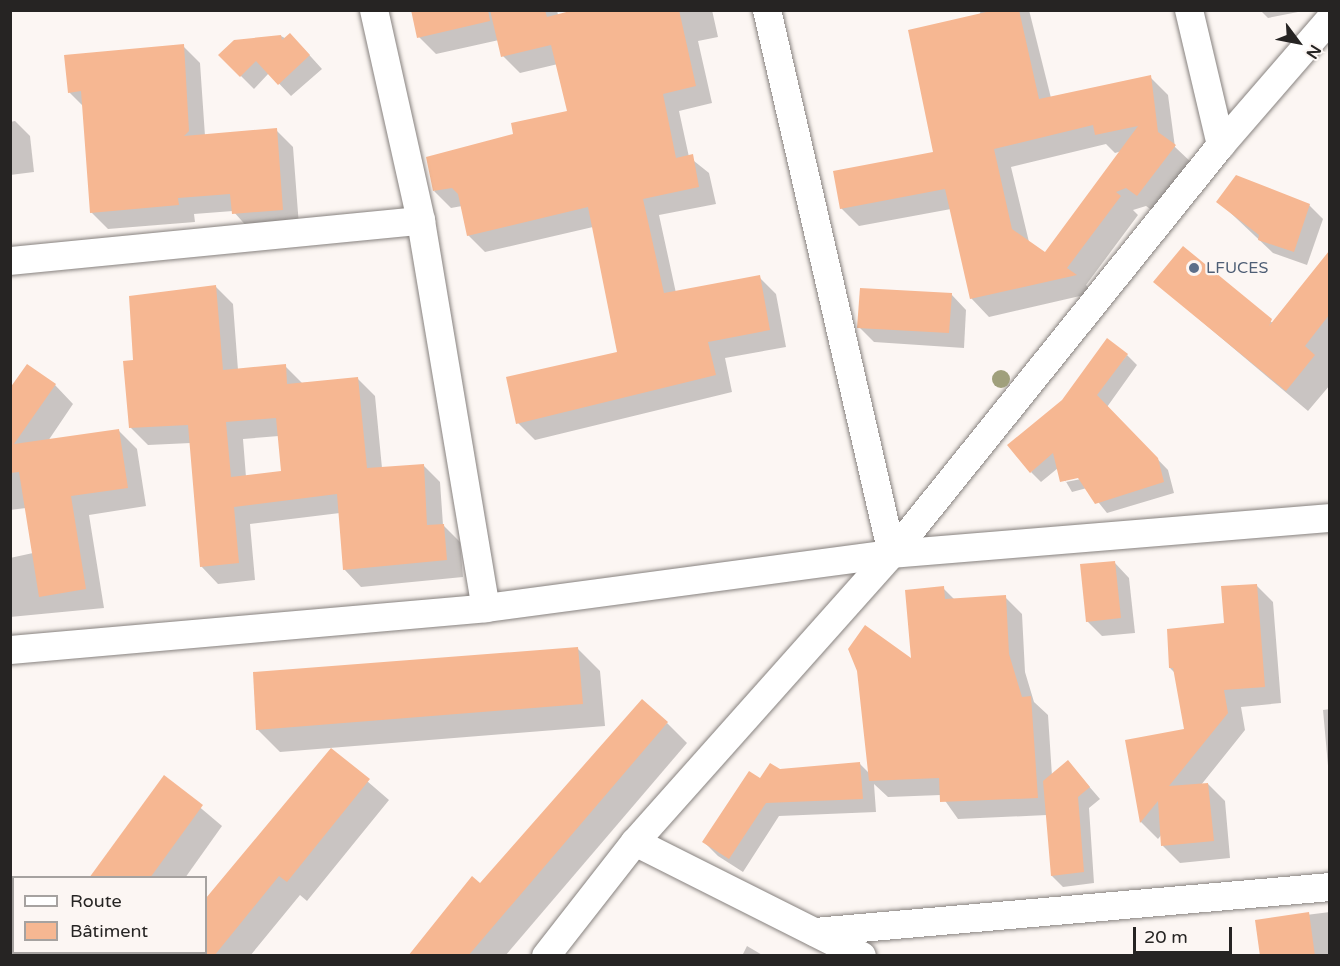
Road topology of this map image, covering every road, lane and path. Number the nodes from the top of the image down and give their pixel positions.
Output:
1 (374, 10) edge
2 (767, 10) edge
3 (1189, 10) edge
4 (1329, 19) edge
5 (1221, 145) junction
6 (421, 221) junction
7 (10, 261) edge
8 (1329, 518) edge
9 (892, 554) junction
10 (486, 608) junction
11 (10, 650) edge
12 (635, 842) junction
13 (1329, 887) edge
14 (815, 932) junction
15 (546, 956) edge
16 (862, 956) edge

1 - 6 street
2 - 9 street
3 - 5 street
4 - 5 street
5 - 9 street
6 - 7 street
6 - 10 street
8 - 9 street
9 - 10 street
9 - 12 street
10 - 11 street
12 - 14 street
12 - 15 street
13 - 14 street
14 - 16 street

